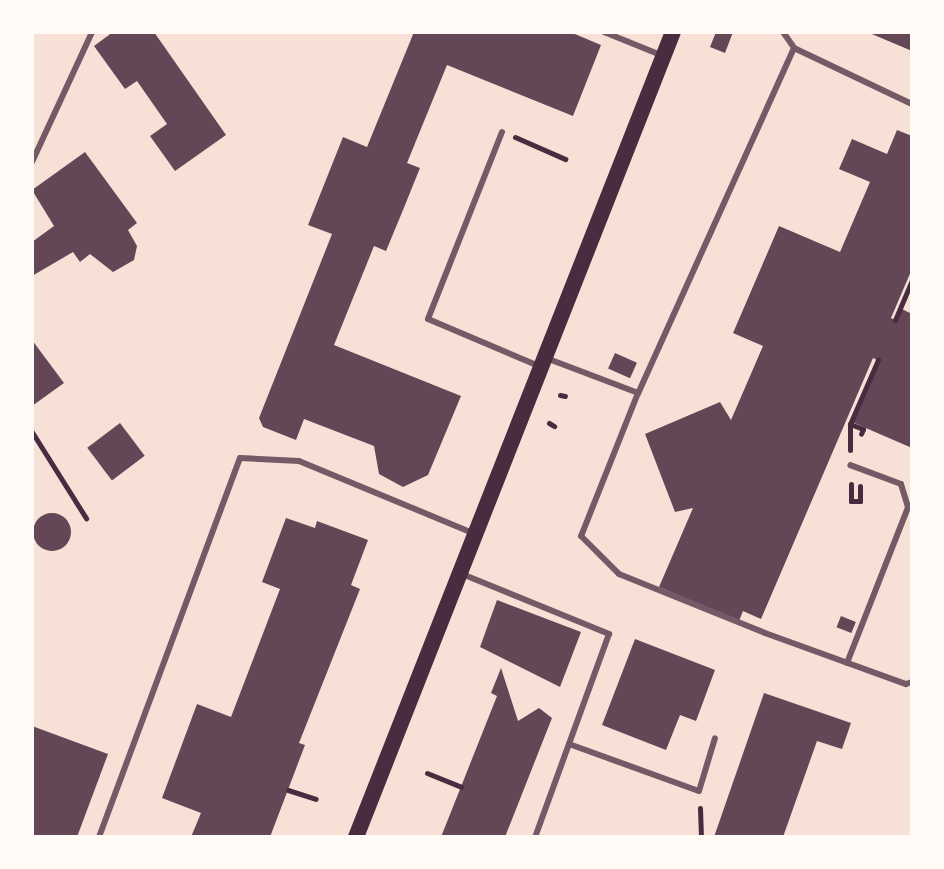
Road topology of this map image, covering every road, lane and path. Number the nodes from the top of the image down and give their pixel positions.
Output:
1 (92, 32) edge
2 (604, 32) edge
3 (783, 32) edge
4 (670, 33) edge
5 (794, 48) junction
6 (664, 56) junction
7 (912, 104) edge
8 (502, 132) joint
9 (565, 159) dead end
10 (32, 162) edge
11 (912, 280) edge
12 (895, 320) dead end
13 (878, 360) dead end
14 (544, 363) junction
15 (638, 393) junction
16 (32, 432) edge
17 (861, 434) dead end
18 (850, 465) dead end
19 (910, 506) edge
20 (86, 518) dead end
21 (475, 533) junction
22 (459, 573) junction
23 (847, 663) junction
24 (912, 682) edge
25 (715, 738) dead end
26 (569, 744) junction
27 (427, 773) dead end
28 (461, 787) dead end
29 (288, 790) dead end
30 (699, 791) junction
31 (316, 799) dead end
32 (99, 837) edge
33 (356, 837) edge
34 (535, 837) edge
35 (701, 837) edge

1 - 10 lane
2 - 6 lane
3 - 5 lane
4 - 6 main road
5 - 7 lane
5 - 15 lane
6 - 14 main road
8 - 9 path
8 - 14 lane
11 - 12 path
13 - 17 path
14 - 15 lane
14 - 21 main road
15 - 23 lane
16 - 20 path
18 - 19 lane
19 - 23 lane
21 - 22 main road
21 - 32 lane
22 - 26 lane
22 - 33 main road
23 - 24 lane
25 - 30 lane
26 - 30 lane
26 - 34 lane
27 - 28 path
29 - 31 path
30 - 35 path

